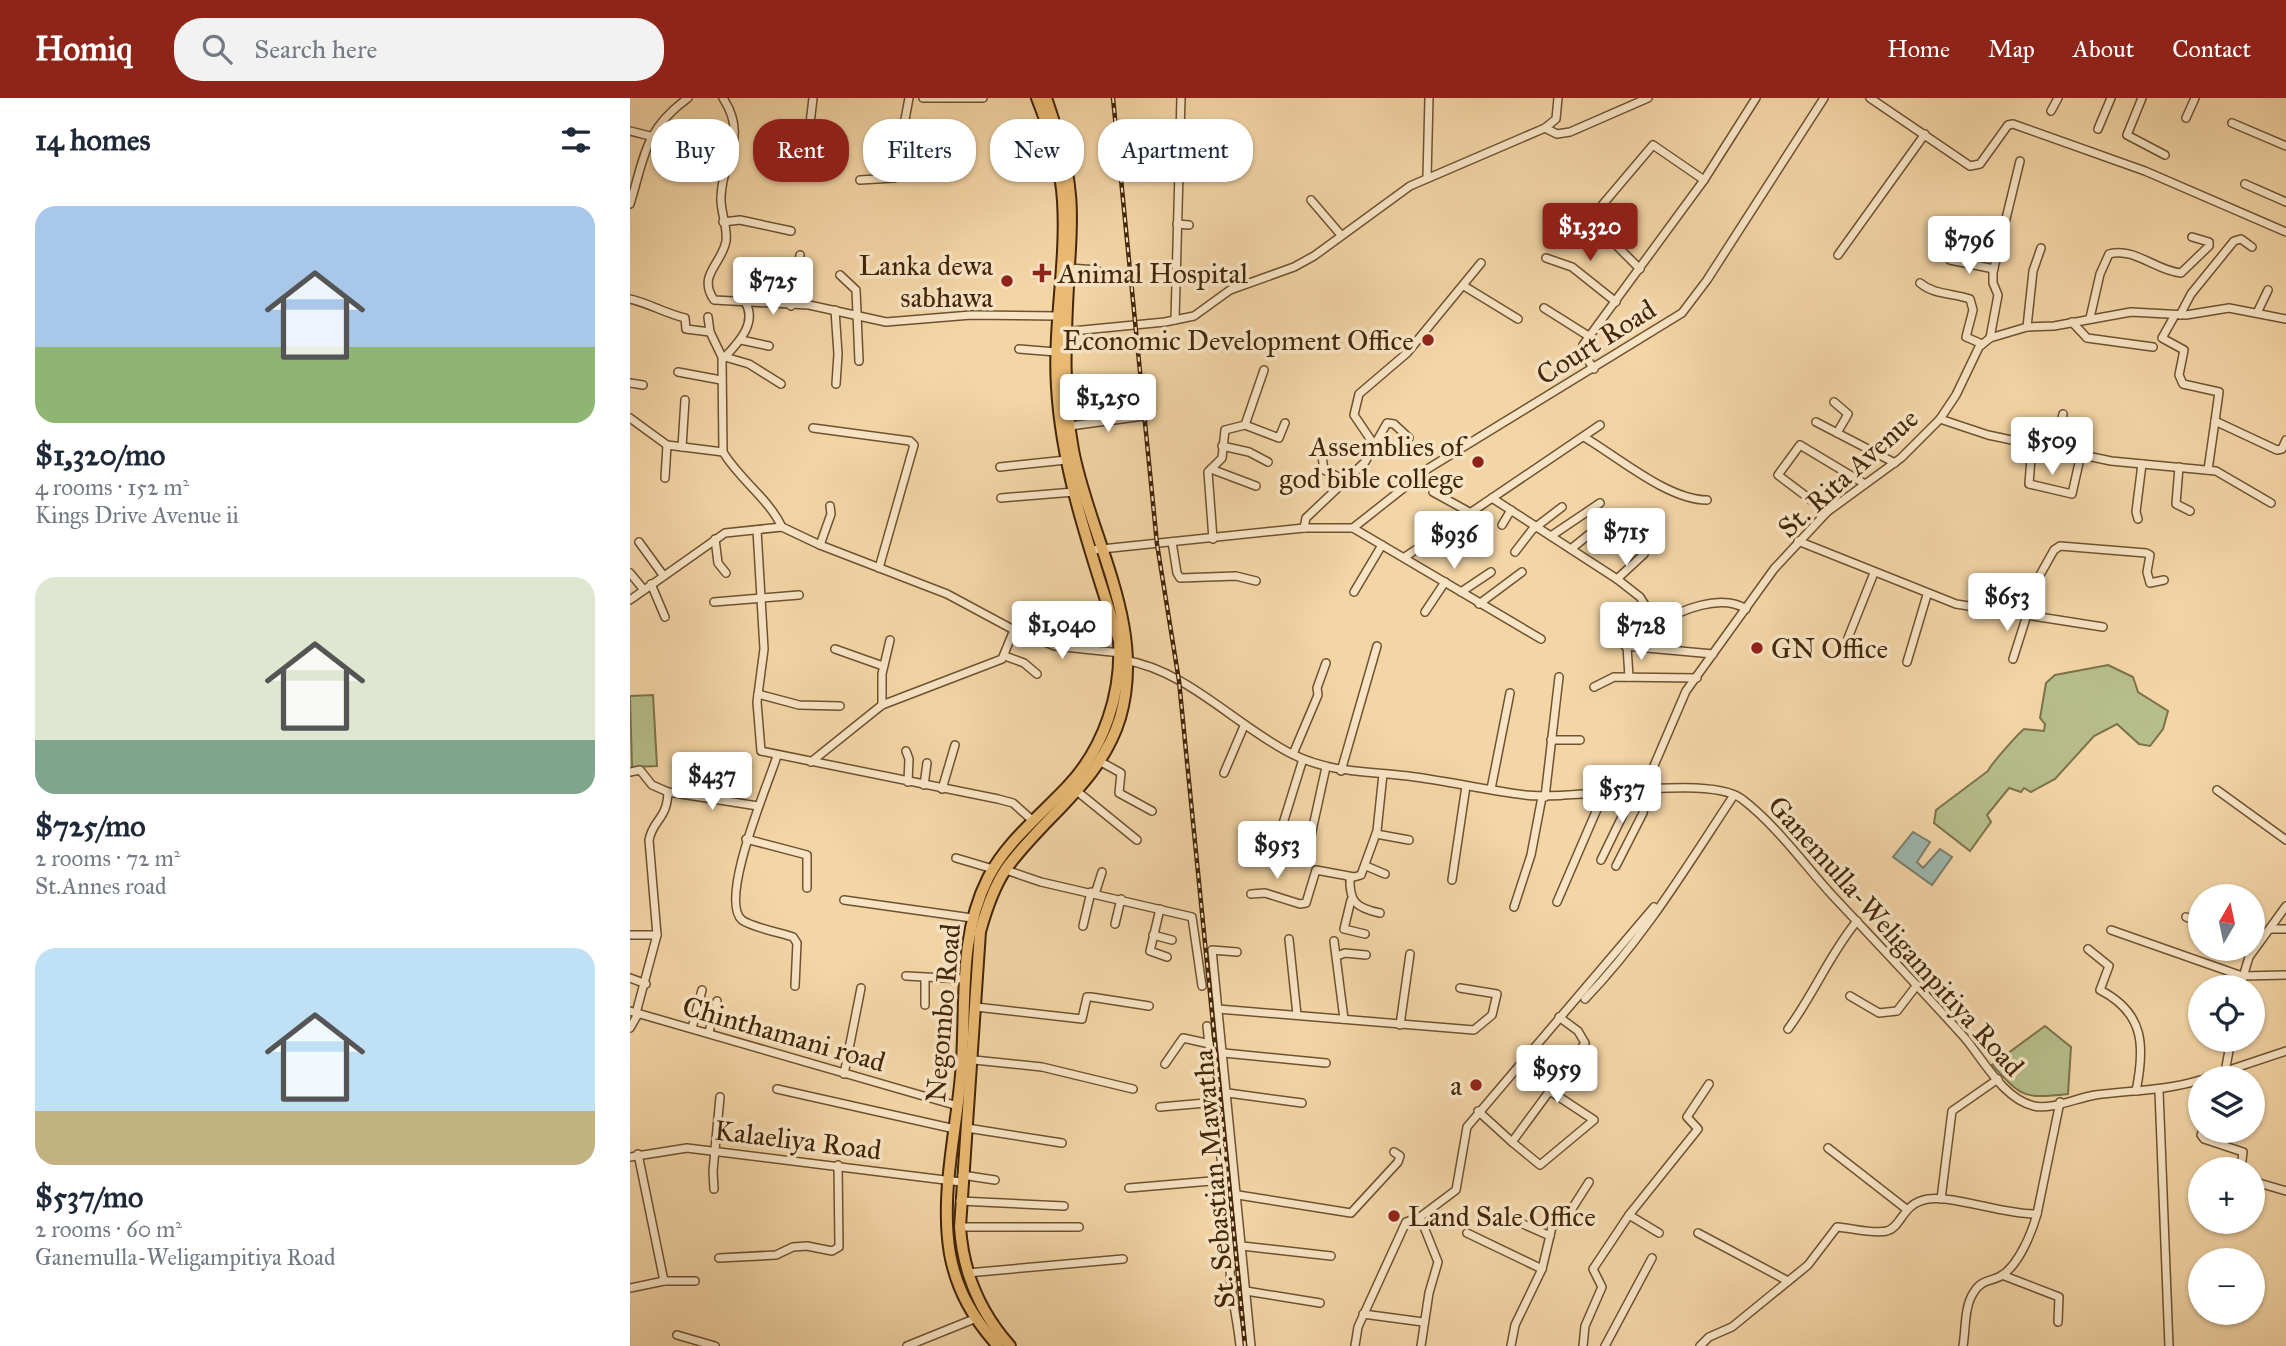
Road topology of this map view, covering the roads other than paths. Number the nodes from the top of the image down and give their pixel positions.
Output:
1 (688, 98) edge
2 (723, 98) edge
3 (813, 98) edge
4 (909, 98) edge
5 (923, 98) edge
6 (983, 98) edge
7 (1037, 98) edge
8 (1046, 98) edge
9 (1181, 98) edge
10 (1429, 98) edge
11 (1558, 98) edge
12 (1648, 98) edge
13 (1756, 98) edge
14 (1824, 98) edge
15 (1870, 98) edge
16 (2058, 98) edge
17 (2111, 98) edge
18 (2141, 98) edge
19 (2195, 98) edge
20 (2052, 111) dead end
21 (2186, 118) dead end
22 (811, 119) edge
23 (2232, 123) dead end
24 (1545, 128) junction
25 (2098, 129) dead end
26 (630, 131) edge
27 (1925, 134) junction
28 (650, 136) junction
29 (2286, 146) edge
30 (2165, 155) dead end
31 (2020, 161) dead end
32 (1427, 178) junction
33 (860, 180) dead end
34 (1704, 180) junction
35 (2245, 184) dead end
36 (1311, 200) dead end
37 (2286, 202) edge
38 (630, 204) edge
39 (723, 222) junction
40 (1177, 224) junction
41 (1189, 225) dead end
42 (792, 231) dead end
43 (2286, 232) edge
44 (1970, 233) dead end
45 (1341, 235) junction
46 (2192, 237) dead end
47 (2252, 247) dead end
48 (2041, 248) dead end
49 (1998, 252) junction
50 (800, 255) dead end
51 (1838, 255) dead end
52 (1546, 258) dead end
53 (1950, 260) dead end
54 (1481, 263) dead end
55 (1069, 268) junction
56 (1993, 269) junction
57 (1097, 270) dead end
58 (1640, 270) junction
59 (840, 275) dead end
60 (1920, 283) dead end
61 (1464, 286) junction
62 (2268, 290) dead end
63 (630, 299) edge
64 (745, 302) junction
65 (1616, 302) junction
66 (791, 306) junction
67 (1544, 308) dead end
68 (835, 310) junction
69 (2257, 313) junction
70 (2178, 315) junction
71 (1057, 316) junction
72 (708, 317) dead end
73 (857, 317) junction
74 (2090, 318) junction
75 (1518, 319) dead end
76 (2286, 319) edge
77 (1175, 320) junction
78 (2072, 322) junction
79 (2027, 327) junction
80 (710, 332) junction
81 (1061, 332) junction
82 (1590, 337) junction
83 (1990, 338) junction
84 (741, 340) junction
85 (1982, 344) junction
86 (769, 346) dead end
87 (2153, 347) dead end
88 (1019, 349) dead end
89 (1056, 352) junction
90 (724, 358) junction
91 (859, 361) dead end
92 (1594, 369) junction
93 (1264, 370) dead end
94 (678, 372) dead end
95 (721, 380) junction
96 (630, 383) edge
97 (781, 384) dead end
98 (836, 384) dead end
99 (643, 386) dead end
100 (685, 400) dead end
101 (1834, 402) dead end
102 (2063, 414) dead end
103 (1144, 416) dead end
104 (630, 418) edge
105 (1940, 419) junction
106 (2215, 421) junction
107 (1816, 422) dead end
108 (1285, 423) dead end
109 (1245, 425) junction
110 (1600, 425) dead end
111 (1070, 426) junction
112 (813, 429) dead end
113 (1837, 433) junction
114 (1584, 437) junction
115 (1409, 438) dead end
116 (2286, 440) edge
117 (1320, 442) dead end
118 (667, 445) junction
119 (2032, 445) junction
120 (1222, 446) junction
121 (1375, 446) junction
122 (682, 447) junction
123 (2054, 448) junction
124 (723, 452) junction
125 (2081, 454) junction
126 (1066, 460) junction
127 (1268, 462) dead end
128 (1895, 463) junction
129 (2142, 464) junction
130 (1000, 467) dead end
131 (2179, 467) junction
132 (1211, 469) junction
133 (2208, 470) junction
134 (665, 478) dead end
135 (1345, 480) junction
136 (1865, 484) junction
137 (1256, 485) dead end
138 (1074, 492) junction
139 (1433, 492) dead end
140 (1001, 498) dead end
141 (1492, 498) junction
142 (1707, 500) dead end
143 (1600, 503) dead end
144 (2271, 503) dead end
145 (830, 506) dead end
146 (1562, 507) dead end
147 (1511, 510) junction
148 (2190, 511) dead end
149 (1826, 512) junction
150 (1471, 513) junction
151 (2138, 519) dead end
152 (1502, 525) dead end
153 (782, 527) junction
154 (1450, 527) junction
155 (1536, 527) junction
156 (1607, 527) dead end
157 (1304, 528) junction
158 (1353, 528) junction
159 (757, 530) junction
160 (1551, 536) junction
161 (715, 538) junction
162 (1213, 539) junction
163 (1798, 541) junction
164 (639, 542) dead end
165 (1172, 542) junction
166 (1471, 543) dead end
167 (820, 545) junction
168 (1382, 545) junction
169 (1096, 549) junction
170 (1572, 549) junction
171 (1515, 552) dead end
172 (1644, 554) dead end
173 (1405, 557) junction
174 (879, 568) junction
175 (1491, 572) dead end
176 (1522, 572) dead end
177 (630, 573) edge
178 (726, 573) dead end
179 (1874, 573) junction
180 (663, 575) junction
181 (1617, 579) junction
182 (2164, 580) dead end
183 (1256, 581) dead end
184 (1445, 582) junction
185 (648, 587) junction
186 (1354, 592) dead end
187 (1461, 592) junction
188 (799, 595) dead end
189 (1927, 595) junction
190 (763, 597) junction
191 (630, 600) edge
192 (714, 602) dead end
193 (1479, 604) junction
194 (1746, 609) junction
195 (1425, 612) dead end
196 (2018, 614) junction
197 (2027, 615) junction
198 (665, 617) dead end
199 (2103, 627) dead end
200 (1014, 630) junction
201 (1618, 636) dead end
202 (1541, 639) dead end
203 (890, 640) dead end
204 (1856, 644) dead end
205 (1377, 646) dead end
206 (1627, 646) junction
207 (835, 649) dead end
208 (1713, 654) junction
209 (1005, 656) junction
210 (1123, 657) junction
211 (2013, 659) dead end
212 (1907, 662) dead end
213 (1326, 663) dead end
214 (883, 666) junction
215 (1037, 674) dead end
216 (1559, 677) dead end
217 (1629, 677) junction
218 (1697, 678) junction
219 (1594, 687) dead end
220 (1510, 693) dead end
221 (758, 694) junction
222 (881, 705) junction
223 (840, 706) dead end
224 (1244, 726) junction
225 (1551, 740) junction
226 (1580, 740) dead end
227 (955, 745) dead end
228 (906, 751) dead end
229 (1293, 754) junction
230 (777, 756) junction
231 (1303, 759) junction
232 (811, 762) junction
233 (1101, 762) junction
234 (927, 763) dead end
235 (1326, 767) junction
236 (1341, 771) junction
237 (630, 772) edge
238 (1224, 772) dead end
239 (1383, 774) junction
240 (908, 782) junction
241 (924, 785) junction
242 (1466, 786) junction
243 (942, 789) junction
244 (1491, 789) junction
245 (1646, 789) junction
246 (1635, 790) junction
247 (2217, 790) dead end
248 (668, 792) junction
249 (1078, 792) junction
250 (1604, 793) junction
251 (1734, 795) junction
252 (1544, 797) junction
253 (758, 806) junction
254 (1152, 811) dead end
255 (1032, 820) junction
256 (1376, 834) junction
257 (746, 839) junction
258 (1310, 839) dead end
259 (1137, 840) dead end
260 (1409, 840) dead end
261 (2286, 840) edge
262 (1276, 846) dead end
263 (956, 858) dead end
264 (1601, 860) dead end
265 (1366, 866) junction
266 (1616, 866) dead end
267 (993, 869) junction
268 (1006, 870) junction
269 (1102, 872) dead end
270 (1385, 874) dead end
271 (1350, 877) junction
272 (1452, 880) dead end
273 (807, 888) dead end
274 (1093, 893) junction
275 (1251, 894) dead end
276 (1121, 899) junction
277 (844, 900) dead end
278 (1351, 900) junction
279 (1557, 902) dead end
280 (2286, 906) edge
281 (1514, 907) dead end
282 (1654, 907) dead end
283 (1160, 909) junction
284 (1380, 913) dead end
285 (972, 918) junction
286 (1857, 921) junction
287 (1115, 924) dead end
288 (1083, 926) dead end
289 (2270, 929) junction
290 (2286, 929) edge
291 (2111, 930) dead end
292 (1365, 934) dead end
293 (2265, 934) edge
294 (630, 935) edge
295 (657, 935) junction
296 (1153, 935) junction
297 (1289, 939) dead end
298 (1172, 940) dead end
299 (1334, 941) dead end
300 (2088, 949) dead end
301 (1237, 952) dead end
302 (1410, 954) dead end
303 (1366, 955) dead end
304 (1337, 956) junction
305 (1167, 957) dead end
306 (2239, 975) edge
307 (2265, 975) edge
308 (2286, 975) edge
309 (906, 976) dead end
310 (630, 978) edge
311 (925, 978) junction
312 (964, 979) junction
313 (646, 984) junction
314 (1917, 985) junction
315 (795, 986) dead end
316 (1202, 986) dead end
317 (861, 988) dead end
318 (1460, 988) dead end
319 (702, 990) dead end
320 (1850, 996) dead end
321 (1585, 999) dead end
322 (717, 1001) dead end
323 (925, 1005) dead end
324 (1149, 1006) dead end
325 (976, 1007) junction
326 (1219, 1009) junction
327 (635, 1013) edge
328 (1297, 1015) junction
329 (1559, 1017) junction
330 (1345, 1019) junction
331 (1400, 1025) junction
332 (1207, 1026) dead end
333 (630, 1028) edge
334 (692, 1028) junction
335 (1788, 1030) dead end
336 (709, 1032) junction
337 (1210, 1044) junction
338 (2286, 1051) edge
339 (1224, 1053) junction
340 (974, 1060) junction
341 (1326, 1063) dead end
342 (1165, 1064) dead end
343 (2245, 1066) edge
344 (845, 1074) junction
345 (1998, 1079) junction
346 (2188, 1083) edge
347 (1709, 1084) dead end
348 (777, 1089) dead end
349 (1133, 1089) dead end
350 (1550, 1091) junction
351 (2136, 1091) junction
352 (2159, 1091) junction
353 (1228, 1093) junction
354 (720, 1097) dead end
355 (1217, 1102) junction
356 (2060, 1102) junction
357 (1302, 1103) dead end
358 (958, 1106) junction
359 (1160, 1107) dead end
360 (1478, 1111) junction
361 (968, 1128) junction
362 (956, 1129) junction
363 (1512, 1142) junction
364 (1062, 1143) dead end
365 (2216, 1143) edge
366 (1828, 1148) dead end
367 (715, 1150) junction
368 (1394, 1152) dead end
369 (634, 1156) edge
370 (2242, 1157) edge
371 (838, 1165) junction
372 (957, 1179) junction
373 (995, 1180) dead end
374 (1223, 1180) junction
375 (1589, 1182) dead end
376 (2265, 1185) edge
377 (1129, 1188) dead end
378 (714, 1189) dead end
379 (2286, 1191) edge
380 (1238, 1195) junction
381 (1941, 1199) junction
382 (959, 1201) junction
383 (1064, 1206) dead end
384 (1906, 1208) junction
385 (2037, 1214) junction
386 (1629, 1215) junction
387 (1420, 1217) junction
388 (1523, 1224) dead end
389 (960, 1227) junction
390 (1079, 1227) dead end
391 (1467, 1233) dead end
392 (1658, 1233) dead end
393 (1698, 1233) dead end
394 (1550, 1236) junction
395 (1242, 1246) junction
396 (1331, 1256) dead end
397 (719, 1258) dead end
398 (1651, 1258) dead end
399 (1124, 1259) dead end
400 (1542, 1269) junction
401 (967, 1273) junction
402 (2002, 1275) junction
403 (664, 1281) junction
404 (695, 1281) dead end
405 (1788, 1281) junction
406 (630, 1288) edge
407 (1246, 1291) junction
408 (1320, 1303) dead end
409 (1363, 1314) junction
410 (974, 1319) junction
411 (1423, 1322) junction
412 (2058, 1322) dead end
413 (677, 1335) dead end
414 (715, 1346) edge
415 (907, 1346) edge
416 (998, 1346) edge
417 (1010, 1346) edge
418 (1240, 1346) edge
419 (1251, 1346) edge
420 (1355, 1346) edge
421 (1421, 1346) edge
422 (1511, 1346) edge
423 (1583, 1346) edge
424 (1605, 1346) edge
425 (1700, 1346) edge
426 (1963, 1346) edge
427 (2169, 1346) edge

1 - 28 street
2 - 39 street
3 - 22 street
4 - 33 street
5 - 6 street
7 - 71 highway, Negombo Road
8 - 55 highway, Negombo Road
9 - 40 street
10 - 32 street
11 - 24 street
12 - 24 street
13 - 34 street
14 - 92 street, Court Road
15 - 27 street
16 - 20 street
17 - 25 street
18 - 30 street
19 - 21 street
23 - 29 street
24 - 32 street
26 - 28 street
27 - 43 street
27 - 51 street
28 - 38 street
31 - 49 street
32 - 45 street
34 - 58 street
34 - 58 street
35 - 37 street
36 - 45 street
39 - 42 street
39 - 64 street
40 - 41 street
40 - 77 street
44 - 49 street
45 - 77 street
46 - 74 street
47 - 70 street
48 - 79 street
49 - 56 street
50 - 66 street
52 - 65 street
53 - 56 street
54 - 61 street
55 - 57 street
55 - 81 highway, Negombo Road
56 - 83 street
58 - 65 street
59 - 73 street
60 - 85 street
61 - 75 street
61 - 121 street
62 - 69 street
63 - 80 street
64 - 66 street
64 - 84 street
65 - 82 street
66 - 68 street
67 - 82 street
68 - 73 street
68 - 98 street
69 - 70 street, St. Rita Avenue
69 - 76 street, St. Rita Avenue
70 - 74 street, St. Rita Avenue
70 - 106 street
71 - 73 street
71 - 81 highway, Negombo Road
72 - 80 street
73 - 91 street
74 - 78 street, St. Rita Avenue
77 - 81 street
78 - 79 street, St. Rita Avenue
78 - 87 street
79 - 83 street, St. Rita Avenue
80 - 90 street
81 - 89 highway, Negombo Road
81 - 111 highway, Negombo Road
82 - 92 street
83 - 85 street, St. Rita Avenue
84 - 86 street
84 - 90 street
85 - 105 street, St. Rita Avenue
88 - 89 street
89 - 126 highway, Negombo Road
90 - 95 street
90 - 97 street
92 - 158 street, Court Road
93 - 109 street
94 - 95 street
95 - 124 street
96 - 99 street
100 - 122 street
101 - 113 street
102 - 123 street
103 - 111 street
104 - 118 street
105 - 119 street
105 - 128 street, St. Rita Avenue
106 - 116 street
106 - 133 street
107 - 113 street
108 - 109 street
109 - 120 street
110 - 114 street
111 - 169 highway, Negombo Road
112 - 174 street
113 - 128 street
114 - 141 street
114 - 142 street
115 - 121 street
117 - 135 street
118 - 122 street
118 - 134 street
119 - 123 street
119 - 125 street
120 - 127 street
120 - 132 street
121 - 135 street
122 - 124 street
123 - 125 street
124 - 153 street
125 - 129 street
126 - 130 street
126 - 138 highway, Negombo Road
128 - 136 street, St. Rita Avenue
129 - 131 street
129 - 151 street
131 - 133 street
131 - 148 street
132 - 137 street
132 - 162 street
133 - 144 street
135 - 157 street
136 - 149 street, St. Rita Avenue
136 - 149 street
138 - 140 street
138 - 169 highway, Negombo Road
139 - 150 street
141 - 147 street
141 - 150 street
143 - 160 street
145 - 167 street
146 - 155 street
147 - 152 street
147 - 155 street
149 - 163 street, St. Rita Avenue
150 - 154 street
153 - 159 street
153 - 167 street, Ganemulla-Weligampitiya Road
154 - 166 street
154 - 173 street
155 - 160 street
155 - 171 street
156 - 170 street
157 - 158 street
157 - 162 street
158 - 168 street
159 - 161 street
159 - 190 street
160 - 170 street
161 - 178 street
161 - 180 street
162 - 165 street
163 - 179 street
163 - 194 street, St. Rita Avenue
164 - 180 street
165 - 169 street
165 - 183 street
167 - 174 street, Ganemulla-Weligampitiya Road
168 - 173 street
168 - 186 street
169 - 210 highway, Negombo Road
170 - 181 street
172 - 181 street
173 - 184 street
174 - 200 street, Ganemulla-Weligampitiya Road
175 - 187 street
176 - 193 street
177 - 185 street
179 - 189 street
179 - 204 street
180 - 185 street
181 - 194 street
182 - 196 street
184 - 187 street
184 - 195 street
185 - 191 street
185 - 198 street
187 - 193 street
188 - 190 street
189 - 196 street
189 - 212 street
190 - 192 street
190 - 221 street
193 - 202 street
194 - 208 street, St. Rita Avenue
196 - 197 street
197 - 199 street
197 - 211 street
200 - 209 street
200 - 210 street, Ganemulla-Weligampitiya Road
201 - 206 street
203 - 214 street
205 - 236 street
206 - 208 street
206 - 217 street
207 - 214 street
208 - 218 street, St. Rita Avenue
209 - 215 street
209 - 222 street
210 - 224 street, Ganemulla-Weligampitiya Road
210 - 233 highway, Negombo Road
210 - 255 highway, Negombo Road
213 - 229 street
214 - 222 street
216 - 225 street
217 - 218 street
217 - 219 street
218 - 245 street, St. Rita Avenue
220 - 244 street
221 - 223 street
221 - 230 street
222 - 232 street
224 - 229 street, Ganemulla-Weligampitiya Road
224 - 238 street
225 - 226 street
225 - 252 street
227 - 243 street
228 - 240 street
229 - 231 street, Ganemulla-Weligampitiya Road
230 - 232 street
230 - 253 street
231 - 235 street, Ganemulla-Weligampitiya Road
231 - 262 street
232 - 240 street
233 - 249 highway, Negombo Road
233 - 254 street
234 - 241 street
235 - 236 street, Ganemulla-Weligampitiya Road
235 - 258 street
236 - 239 street, Ganemulla-Weligampitiya Road
237 - 248 street
239 - 242 street, Ganemulla-Weligampitiya Road
239 - 256 street
240 - 241 street
241 - 243 street
242 - 244 street, Ganemulla-Weligampitiya Road
242 - 272 street
243 - 255 street
244 - 252 street, Ganemulla-Weligampitiya Road
245 - 246 street, Ganemulla-Weligampitiya Road
245 - 251 street, Ganemulla-Weligampitiya Road
245 - 266 street, St. Rita Avenue
246 - 250 street, Ganemulla-Weligampitiya Road
246 - 264 street
247 - 261 street
248 - 253 street
248 - 295 street
249 - 259 street
249 - 268 highway, Negombo Road
250 - 252 street, Ganemulla-Weligampitiya Road
250 - 279 street
251 - 286 street, Ganemulla-Weligampitiya Road
251 - 321 street
252 - 281 street
253 - 257 street
255 - 267 highway, Negombo Road
256 - 260 street
256 - 265 street
257 - 273 street
257 - 315 street
263 - 267 street
265 - 270 street
265 - 271 street
267 - 285 highway, Negombo Road
268 - 274 street
268 - 325 highway, Negombo Road
269 - 274 street
271 - 275 street
271 - 278 street
274 - 276 street
274 - 288 street
276 - 283 street
276 - 287 street
277 - 285 street
278 - 284 street
278 - 292 street
280 - 289 street
282 - 329 street
283 - 296 street
283 - 316 street
285 - 312 highway, Negombo Road
286 - 314 street, Ganemulla-Weligampitiya Road
286 - 335 street
289 - 290 street
289 - 293 street
291 - 306 street
294 - 295 street
295 - 313 street
296 - 298 street
296 - 305 street
297 - 328 street
299 - 304 street
300 - 351 street
301 - 326 street, St. Sebastian Mawatha
302 - 331 street
303 - 304 street
304 - 330 street
307 - 308 street
309 - 311 street
310 - 313 street
311 - 312 street
311 - 323 street
312 - 358 highway, Negombo Road
313 - 327 street
314 - 320 street
314 - 345 street, Ganemulla-Weligampitiya Road
317 - 344 street
318 - 331 street
319 - 334 street
322 - 336 street
324 - 325 street
325 - 340 highway, Negombo Road
326 - 328 street
326 - 339 street, St. Sebastian Mawatha
327 - 333 street
327 - 334 street, Chinthamani road
328 - 330 street
329 - 350 street
329 - 360 street
330 - 331 street
332 - 337 street
334 - 336 street, Chinthamani road
336 - 344 street, Chinthamani road
337 - 342 street
337 - 355 street
338 - 343 street
339 - 341 street
339 - 353 street, St. Sebastian Mawatha
340 - 349 street
340 - 361 highway, Negombo Road
344 - 358 street, Chinthamani road
345 - 356 street, Ganemulla-Weligampitiya Road
345 - 381 street
346 - 352 street, Ganemulla-Weligampitiya Road
347 - 386 street
348 - 362 street
350 - 363 street
350 - 363 street
351 - 352 street, Ganemulla-Weligampitiya Road
351 - 356 street, Ganemulla-Weligampitiya Road
352 - 427 street
353 - 357 street
353 - 380 street, St. Sebastian Mawatha
354 - 367 street
355 - 359 street
355 - 374 street
356 - 385 street
358 - 362 highway, Negombo Road
360 - 363 street
360 - 387 street
361 - 364 street
361 - 372 highway, Negombo Road
362 - 372 highway, Negombo Road
365 - 370 street
366 - 384 street
367 - 369 street, Kalaeliya Road
367 - 371 street, Kalaeliya Road
367 - 378 street
368 - 380 street
369 - 403 street
371 - 372 street, Kalaeliya Road
371 - 397 street
372 - 373 street, Kalaeliya Road
372 - 382 highway, Negombo Road
372 - 410 highway, Negombo Road
374 - 377 street
374 - 418 street
375 - 394 street
376 - 379 street
380 - 395 street, St. Sebastian Mawatha
381 - 384 street
381 - 385 street
382 - 383 street
382 - 389 highway, Negombo Road
384 - 405 street
385 - 402 street
386 - 392 street
386 - 423 street
387 - 409 street
387 - 411 street
388 - 394 street
389 - 390 street
389 - 401 highway, Negombo Road
391 - 400 street
393 - 405 street
394 - 400 street
395 - 396 street
395 - 407 street, St. Sebastian Mawatha
398 - 424 street
399 - 401 street
400 - 422 street
401 - 417 highway, Negombo Road
402 - 412 street
402 - 426 street
403 - 404 street
403 - 406 street
405 - 425 street
407 - 408 street
407 - 419 street, St. Sebastian Mawatha
409 - 411 street
409 - 420 street
410 - 415 street
410 - 416 highway, Negombo Road
411 - 421 street
413 - 414 street

